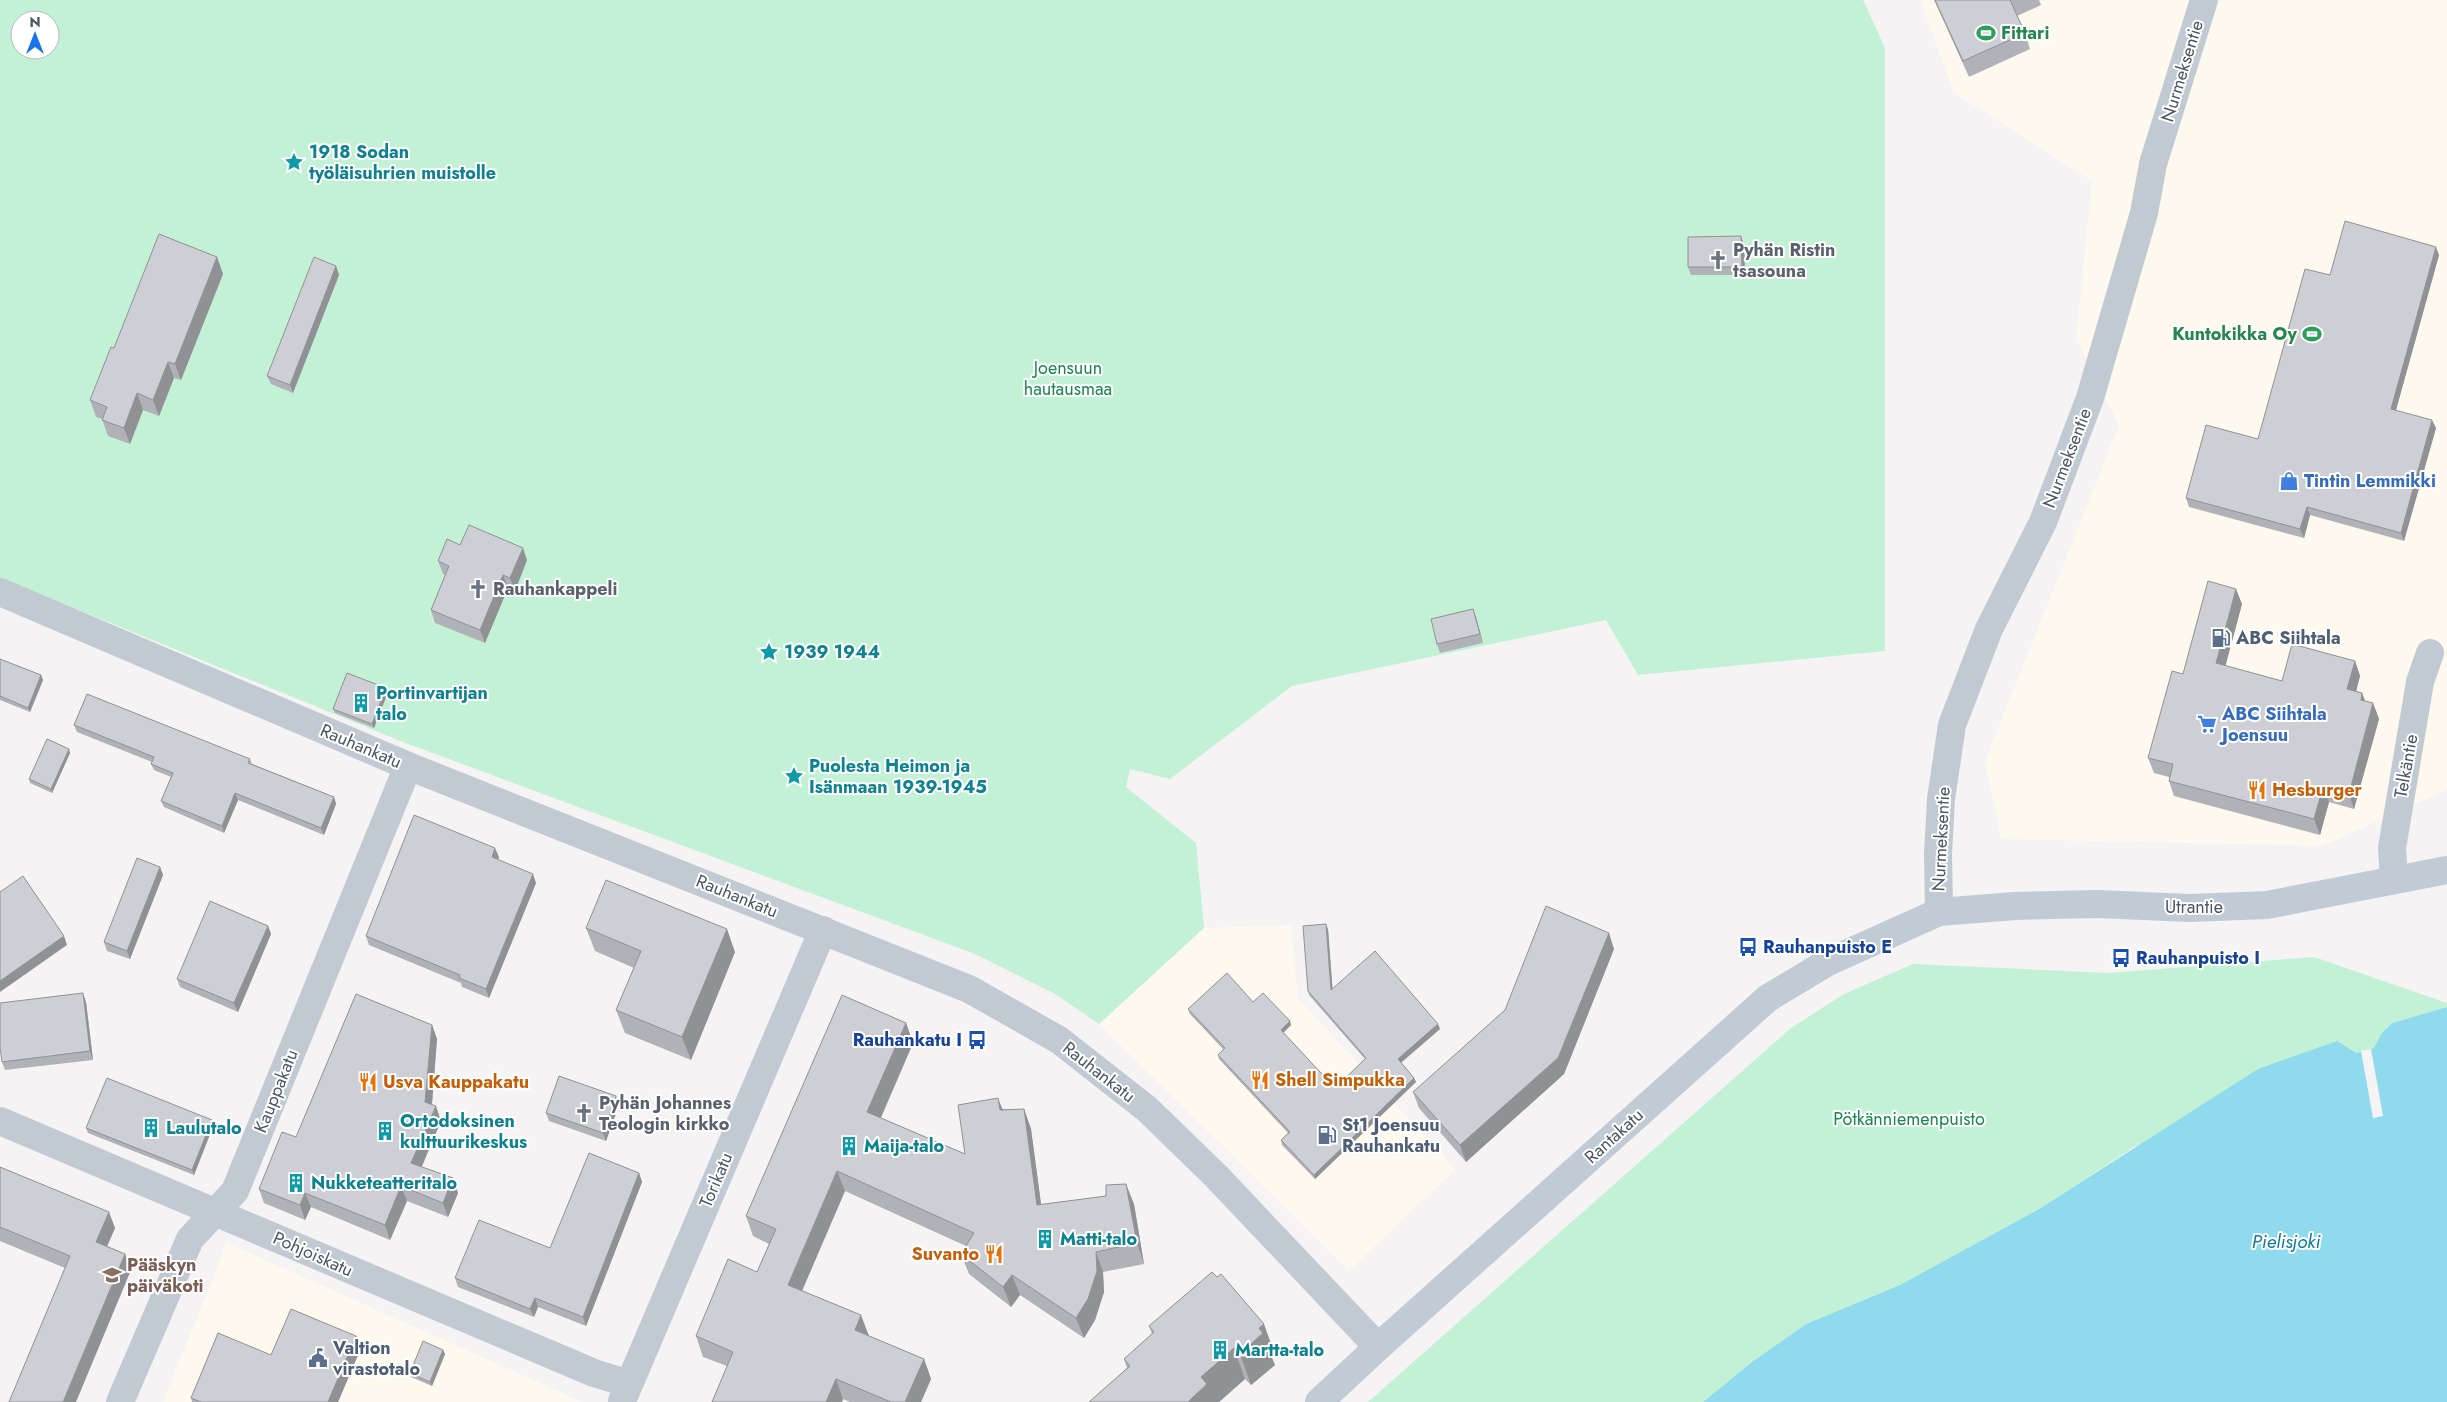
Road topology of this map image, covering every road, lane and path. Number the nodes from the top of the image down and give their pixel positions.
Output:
1 (2204, 0) edge
2 (0, 592) edge
3 (2430, 654) dead end
4 (408, 766) junction
5 (2447, 870) edge
6 (2394, 880) junction
7 (1939, 912) junction
8 (823, 930) junction
9 (0, 1120) edge
10 (214, 1212) junction
11 (1378, 1347) junction
12 (625, 1393) edge
13 (120, 1402) edge
14 (1319, 1402) edge

1 - 7 street, Nurmeksentie
2 - 4 street, Rauhankatu
3 - 6 street, Telkäntie
4 - 8 street, Rauhankatu
4 - 10 street, Kauppakatu
5 - 6 main road, Utrantie
6 - 7 main road, Utrantie
7 - 11 main road, Rantakatu
8 - 11 street, Rauhankatu
8 - 12 street, Torikatu
9 - 10 street, Pohjoiskatu
10 - 12 street, Pohjoiskatu
10 - 13 street, Kauppakatu
11 - 14 main road, Rantakatu

